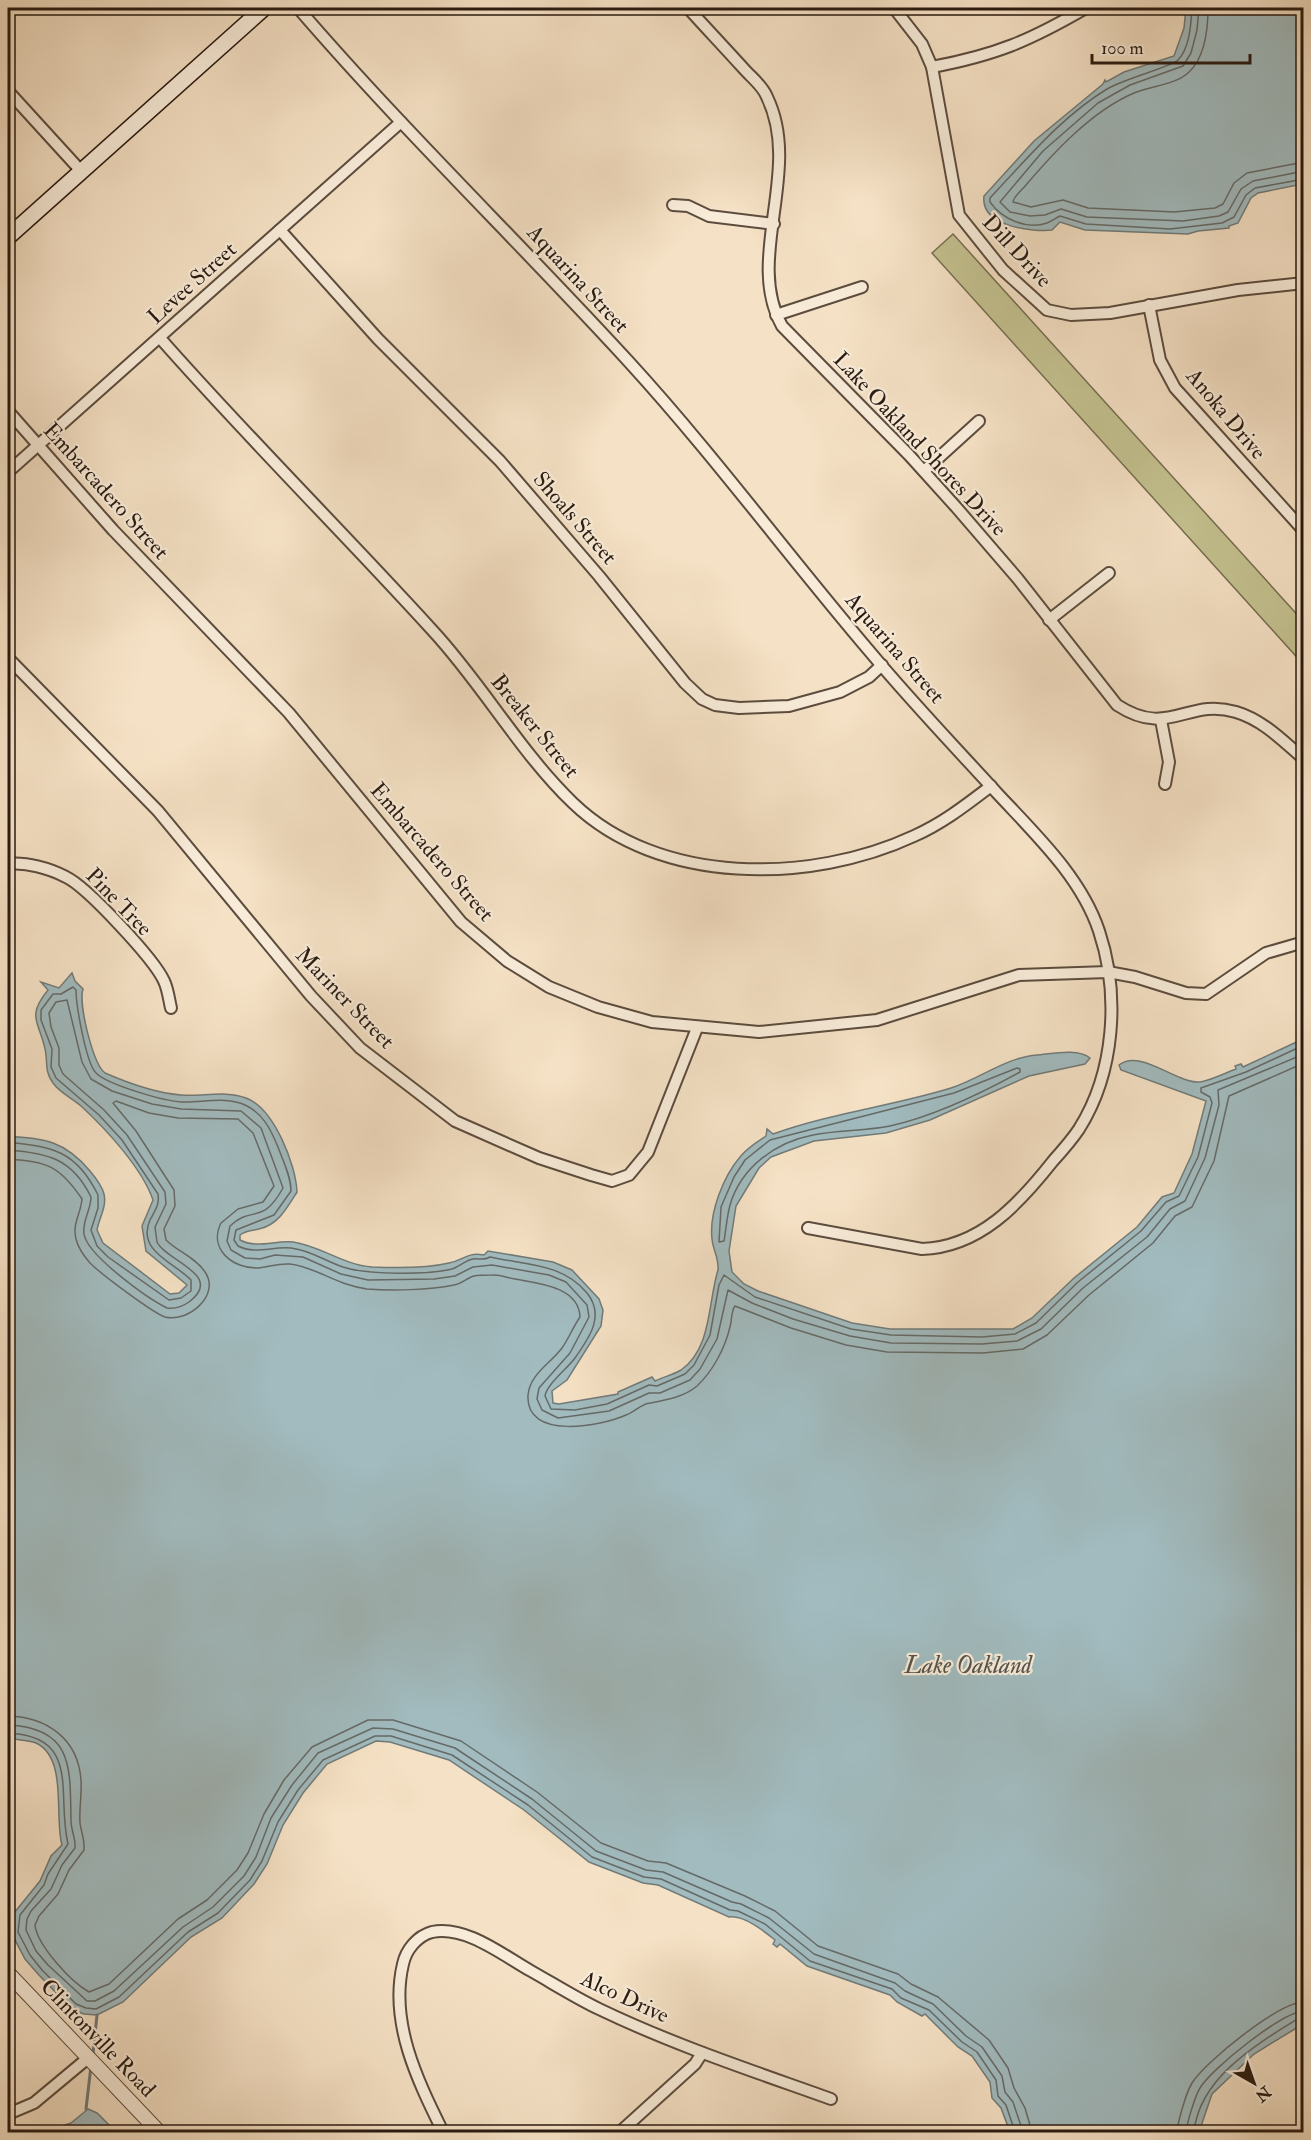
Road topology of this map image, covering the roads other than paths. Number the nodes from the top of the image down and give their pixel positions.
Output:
1 (263, 8) edge
2 (298, 8) edge
3 (688, 8) edge
4 (894, 8) edge
5 (1086, 8) edge
6 (932, 67) junction
7 (8, 92) edge
8 (401, 122) junction
9 (81, 171) junction
10 (673, 205) dead end
11 (774, 224) junction
12 (280, 230) junction
13 (8, 237) edge
14 (1304, 283) edge
15 (862, 287) dead end
16 (1149, 305) junction
17 (776, 315) junction
18 (160, 338) junction
19 (8, 411) edge
20 (979, 420) dead end
21 (38, 445) junction
22 (924, 471) junction
23 (8, 472) edge
24 (1304, 531) edge
25 (1109, 573) dead end
26 (1049, 620) junction
27 (8, 658) edge
28 (882, 665) junction
29 (1161, 720) junction
30 (1304, 759) edge
31 (1165, 784) dead end
32 (991, 786) junction
33 (8, 864) edge
34 (1304, 942) edge
35 (1108, 972) junction
36 (171, 1008) dead end
37 (698, 1028) junction
38 (808, 1228) dead end
39 (8, 1973) edge
40 (702, 2053) junction
41 (88, 2058) junction
42 (831, 2099) dead end
43 (8, 2114) edge
44 (159, 2133) edge
45 (443, 2133) edge
46 (620, 2133) edge

1 - 9 main road
2 - 8 street, Aquarina Street
3 - 11 street, Lake Oakland Shores Drive
4 - 6 street, Dill Drive
5 - 6 street
6 - 16 street, Dill Drive
7 - 9 street
8 - 12 street, Levee Street
8 - 28 street, Aquarina Street
9 - 13 main road
10 - 11 street
11 - 17 street, Lake Oakland Shores Drive
12 - 18 street, Levee Street
12 - 28 street, Shoals Street
14 - 16 street, Dill Drive
15 - 17 street
16 - 24 street, Anoka Drive
17 - 22 street, Lake Oakland Shores Drive
18 - 21 street, Levee Street
18 - 32 street, Breaker Street
19 - 21 street, Embarcadero Street
20 - 22 street
21 - 23 street, Levee Street
21 - 37 street, Embarcadero Street
22 - 26 street, Lake Oakland Shores Drive
25 - 26 street
26 - 29 street, Lake Oakland Shores Drive
27 - 37 street, Mariner Street
28 - 32 street, Aquarina Street
29 - 30 street, Lake Oakland Shores Drive
29 - 31 street
32 - 35 street, Aquarina Street
33 - 36 street, Pine Tree
34 - 35 street
35 - 37 street, Embarcadero Street
35 - 38 street, Aquarina Street
39 - 41 street, Clintonville Road
40 - 42 street, Alco Drive
40 - 45 street, Alco Drive
40 - 46 street
41 - 43 street
41 - 44 street, Clintonville Road

